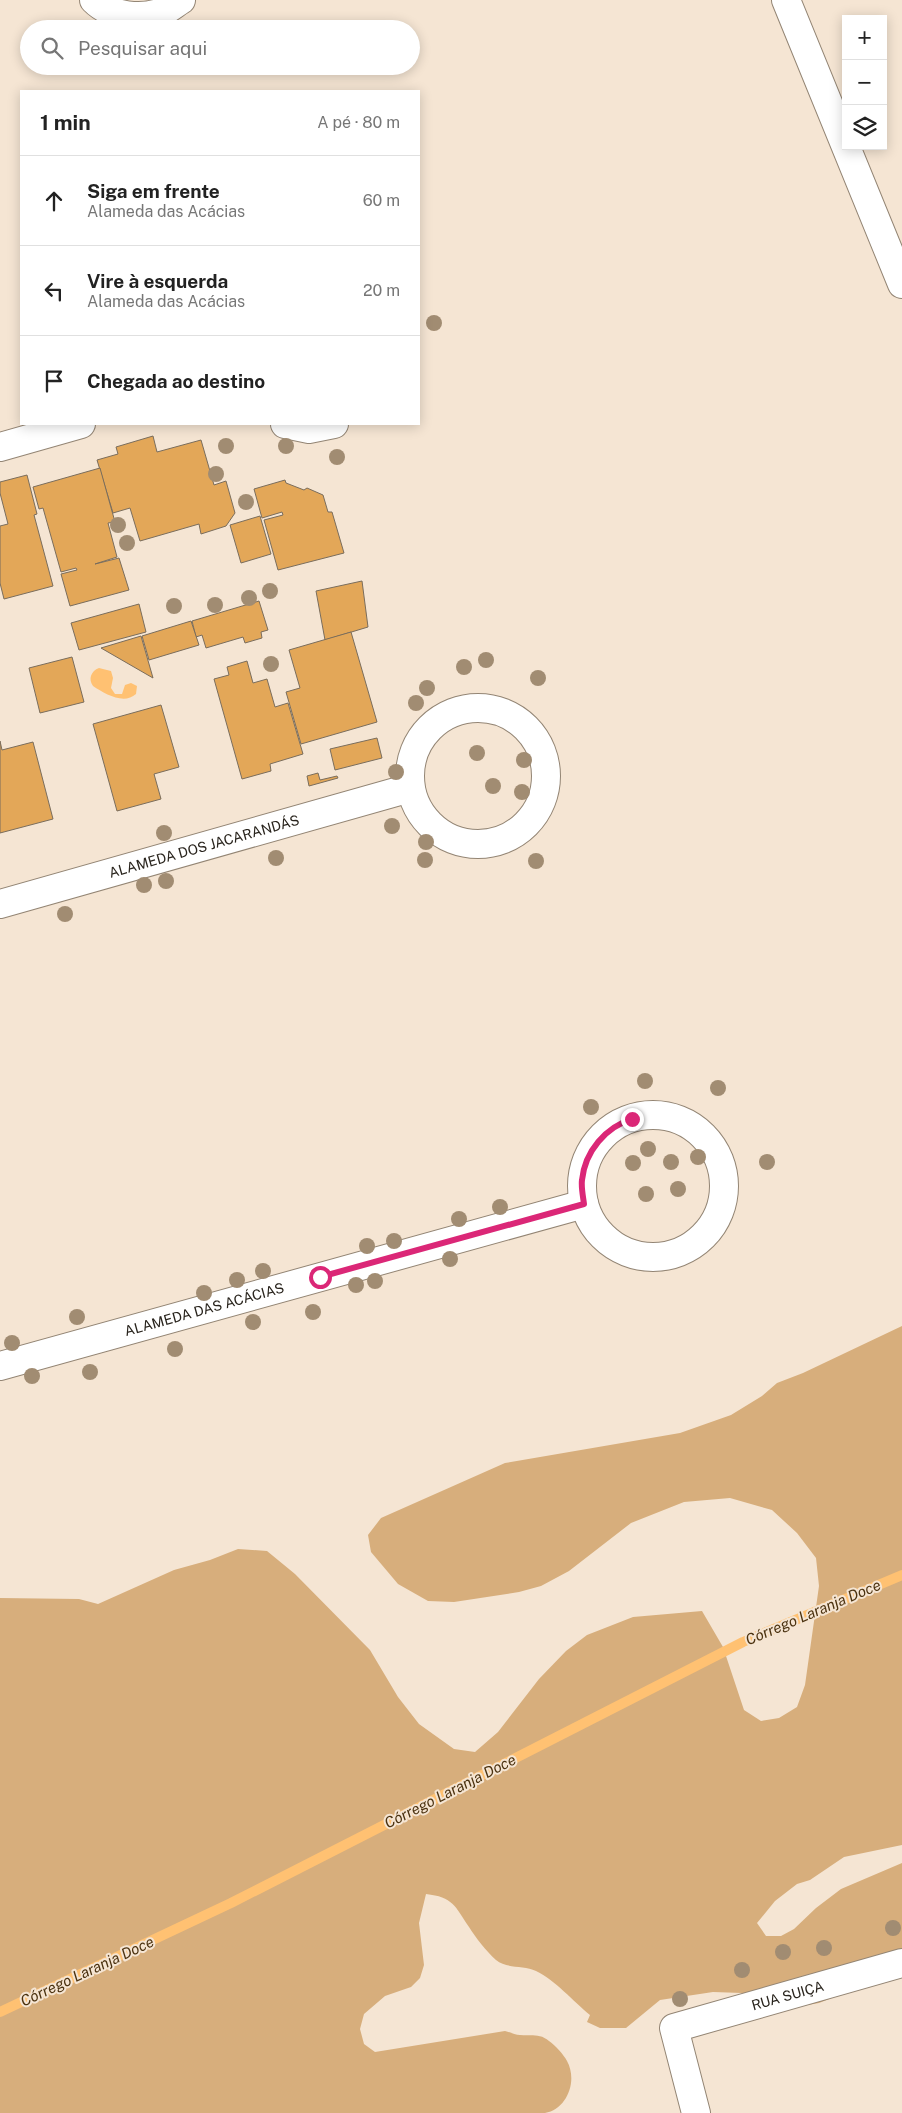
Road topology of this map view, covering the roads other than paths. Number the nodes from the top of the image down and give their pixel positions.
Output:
1 (94, 0) edge
2 (181, 0) edge
3 (786, 0) edge
4 (902, 284) edge
5 (77, 425) edge
6 (290, 425) edge
7 (329, 425) edge
8 (0, 447) edge
9 (410, 788) junction
10 (0, 904) edge
11 (584, 1204) junction
12 (0, 1366) edge
13 (902, 1962) edge
14 (696, 2113) edge

1 - 2 street
3 - 4 street
5 - 8 street
6 - 7 street
9 - 9 street
9 - 10 street, ALAMEDA DOS JACARANDÁS
11 - 11 street
11 - 12 street, ALAMEDA DAS ACÁCIAS
13 - 14 street, RUA SUIÇA

